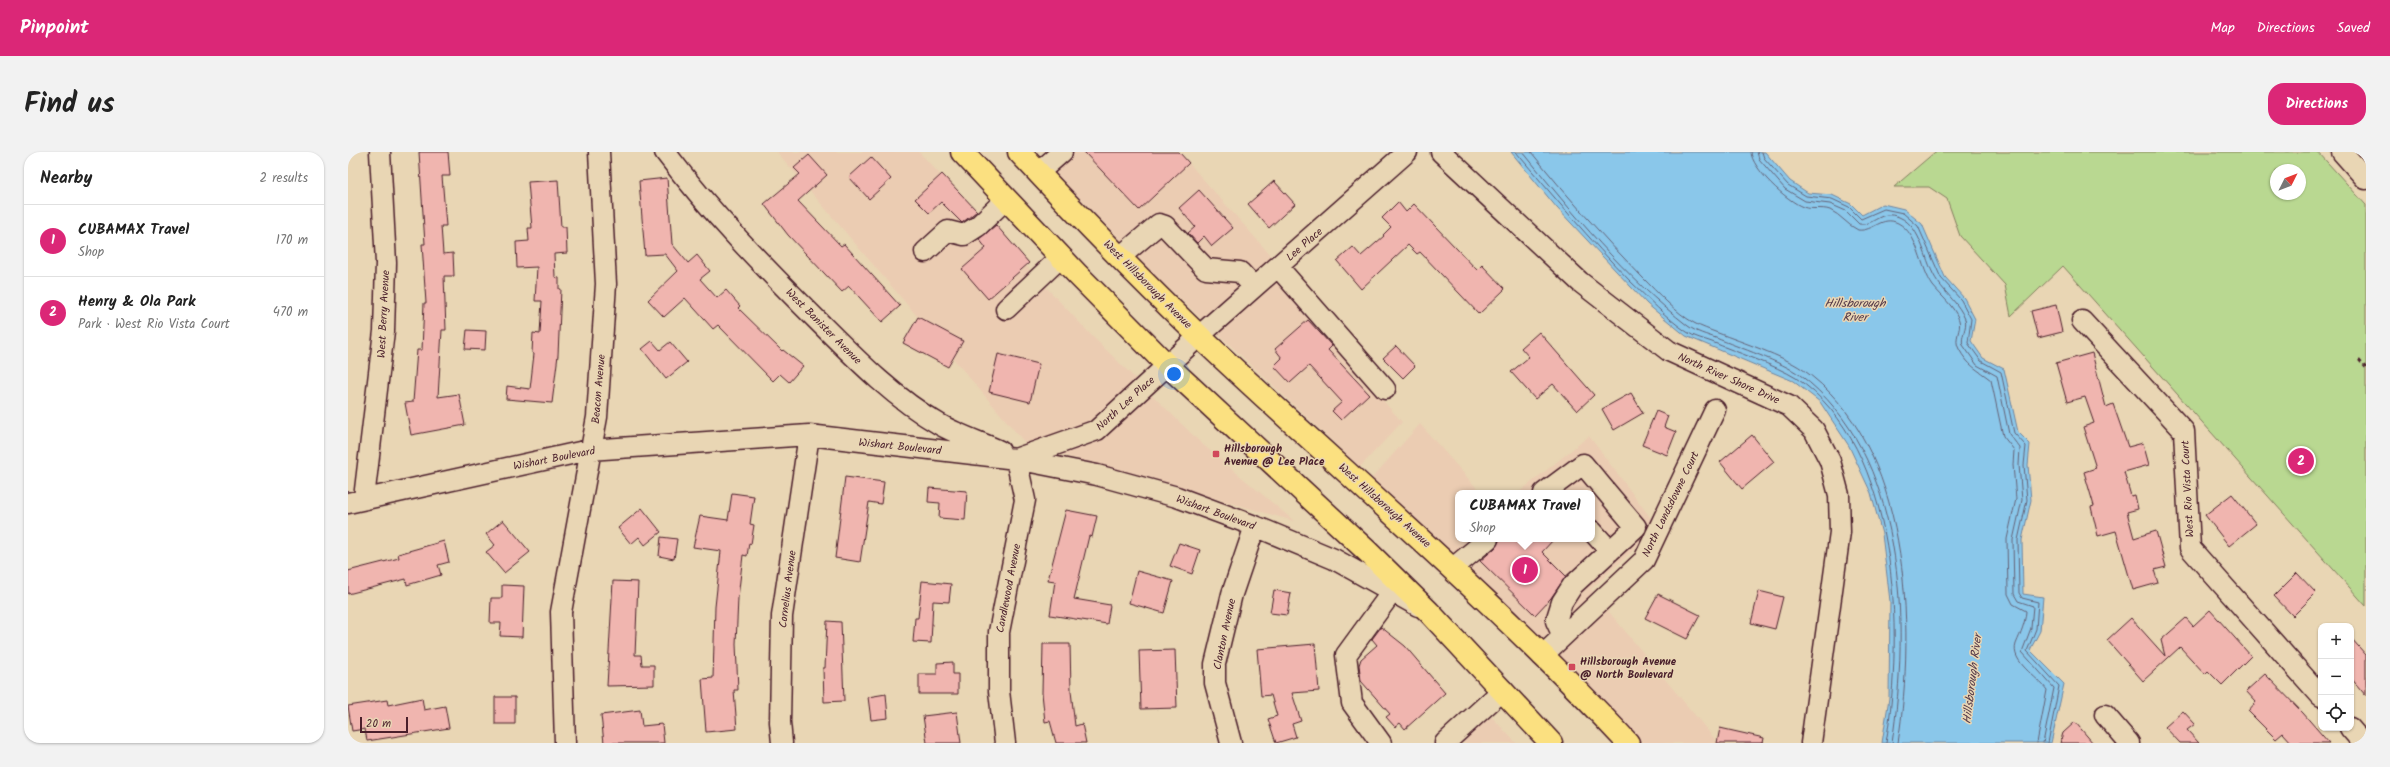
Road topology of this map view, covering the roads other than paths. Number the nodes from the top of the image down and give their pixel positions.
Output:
1 (380, 152) edge
2 (599, 152) edge
3 (665, 152) edge
4 (962, 152) edge
5 (1019, 152) edge
6 (1062, 152) edge
7 (1407, 152) edge
8 (1441, 152) edge
9 (2342, 152) edge
10 (1038, 173) junction
11 (2366, 179) edge
12 (1005, 200) junction
13 (925, 252) dead end
14 (1061, 257) junction
15 (1120, 257) junction
16 (1278, 267) junction
17 (1254, 288) junction
18 (1006, 309) dead end
19 (2082, 321) dead end
20 (1199, 336) junction
21 (1167, 365) junction
22 (1385, 389) dead end
23 (1715, 410) dead end
24 (809, 435) junction
25 (589, 450) junction
26 (1016, 459) junction
27 (1552, 490) edge
28 (356, 500) edge
29 (1255, 526) junction
30 (1595, 534) edge
31 (1484, 542) edge
32 (1610, 551) junction
33 (1453, 568) junction
34 (1392, 592) junction
35 (1429, 612) junction
36 (1563, 636) junction
37 (1542, 656) junction
38 (1503, 690) junction
39 (2320, 695) edge
40 (2105, 715) dead end
41 (2353, 731) edge
42 (1811, 742) edge
43 (565, 743) edge
44 (782, 743) edge
45 (1005, 743) edge
46 (1231, 743) edge
47 (1381, 743) edge
48 (1445, 743) edge
49 (1551, 743) edge
50 (1628, 743) edge
51 (2129, 743) edge
52 (2363, 743) edge

1 - 28 street, West Berry Avenue
2 - 25 street, Beacon Avenue
3 - 26 street, West Banister Avenue
4 - 12 main road
5 - 10 main road, West Hillsborough Avenue
6 - 10 street
7 - 16 street, Lee Place
8 - 42 street, North River Shore Drive
9 - 11 street
10 - 15 main road, West Hillsborough Avenue
12 - 13 street
12 - 14 main road
14 - 18 street
14 - 21 main road
15 - 17 street
15 - 20 main road, West Hillsborough Avenue
16 - 17 street, Lee Place
16 - 22 street
17 - 20 street, Lee Place
19 - 39 street, West Rio Vista Court
20 - 21 street, North Lee Place
20 - 33 main road, West Hillsborough Avenue
21 - 26 street, North Lee Place
21 - 35 main road
23 - 36 street, North Landsdowne Court
24 - 25 street, Wishart Boulevard
24 - 26 street, Wishart Boulevard
24 - 44 street, Cornelius Avenue
25 - 28 street, Wishart Boulevard
25 - 43 street, Beacon Avenue
26 - 29 street, Wishart Boulevard
26 - 45 street, Candlewood Avenue
27 - 32 street
29 - 34 street, Wishart Boulevard
29 - 46 street, Clanton Avenue
30 - 32 street
31 - 33 street
32 - 36 street
33 - 37 main road, West Hillsborough Avenue
34 - 35 street, Wishart Boulevard
34 - 47 street
35 - 38 main road
36 - 37 street, North Landsdowne Court
37 - 50 main road, West Hillsborough Avenue
38 - 48 street
38 - 49 main road
40 - 51 street
41 - 52 street

